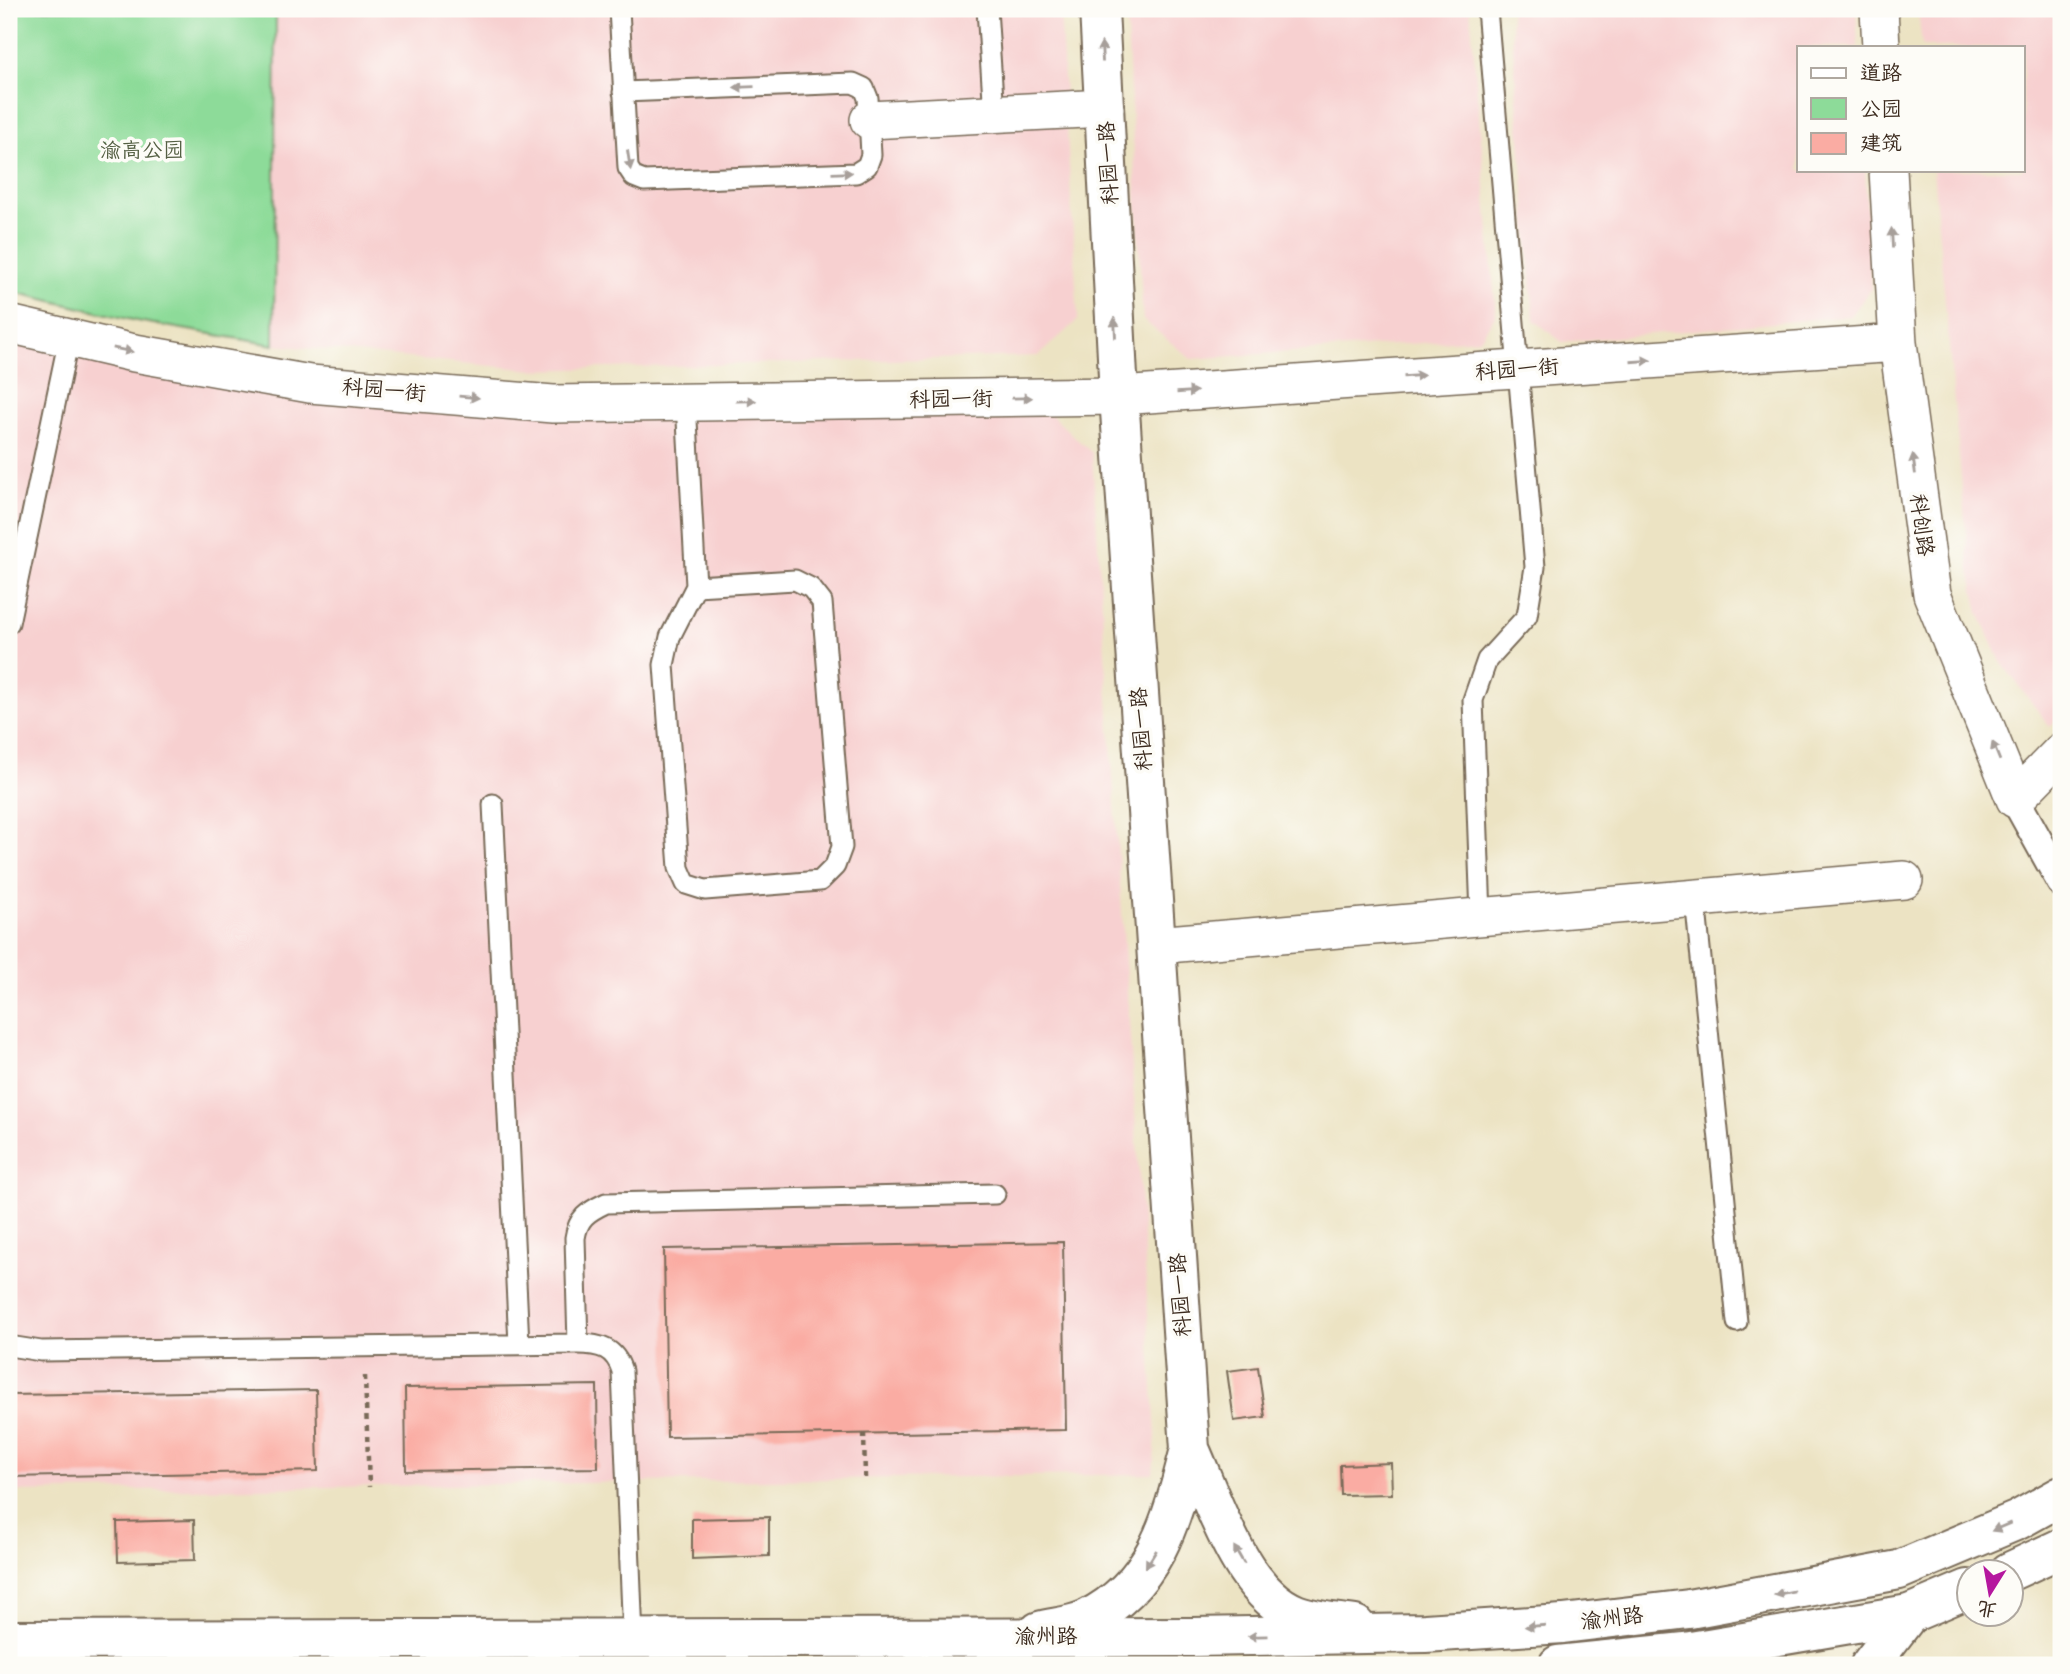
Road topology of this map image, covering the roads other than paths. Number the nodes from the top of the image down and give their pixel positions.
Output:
1 (619, 9) edge
2 (987, 9) edge
3 (1099, 9) edge
4 (1487, 9) edge
5 (1879, 9) edge
6 (1881, 46) edge
7 (623, 92) junction
8 (1105, 108) junction
9 (993, 114) junction
10 (869, 120) junction
11 (1888, 172) edge
12 (9, 324) edge
13 (69, 338) junction
14 (1898, 343) junction
15 (1518, 369) junction
16 (1119, 396) junction
17 (686, 402) junction
18 (696, 586) junction
19 (9, 623) edge
20 (2061, 752) edge
21 (2015, 799) junction
22 (493, 804) dead end
23 (1904, 880) dead end
24 (2061, 882) edge
25 (1695, 898) junction
26 (1481, 916) junction
27 (1156, 945) junction
28 (995, 1194) dead end
29 (1737, 1322) dead end
30 (519, 1344) junction
31 (578, 1344) junction
32 (9, 1346) edge
33 (1190, 1450) junction
34 (2061, 1496) edge
35 (2061, 1548) edge
36 (2024, 1565) edge
37 (1954, 1595) edge
38 (1909, 1614) junction
39 (1426, 1633) junction
40 (1020, 1635) junction
41 (633, 1638) junction
42 (9, 1640) edge
43 (1685, 1652) junction
44 (1558, 1665) edge
45 (1742, 1665) edge
46 (1870, 1665) edge

1 - 7 lane
2 - 9 lane
8 -> 3 main road, 科园一路
4 - 15 lane
5 - 6 street
10 -> 7 lane
7 -> 10 lane
8 - 9 street
16 -> 8 main road, 科园一路
9 - 10 street
14 -> 11 street, 科创路
12 - 13 street, 科园一街
13 -> 17 street, 科园一街
13 - 19 lane
15 -> 14 street, 科园一街
21 -> 14 street, 科创路
16 -> 15 street, 科园一街
15 - 26 lane
17 -> 16 street, 科园一街
16 - 27 main road, 科园一路
17 - 18 lane
18 - 18 lane
20 - 21 street
21 - 24 street
22 - 30 lane
23 - 25 street
25 - 26 street
25 - 29 lane
26 - 27 street
27 - 33 main road, 科园一路
28 - 31 lane
30 - 31 lane
30 - 32 lane
31 - 41 lane
39 -> 33 main road
33 -> 40 main road
34 -> 39 main road, 渝州路
35 - 36 main road
37 - 38 main road, 渝州路
38 - 43 main road, 渝州路
38 - 46 main road
39 -> 40 main road, 渝州路
40 - 41 main road, 渝州路
41 - 42 main road, 渝州路
43 - 44 main road, 渝州路
43 - 45 main road

